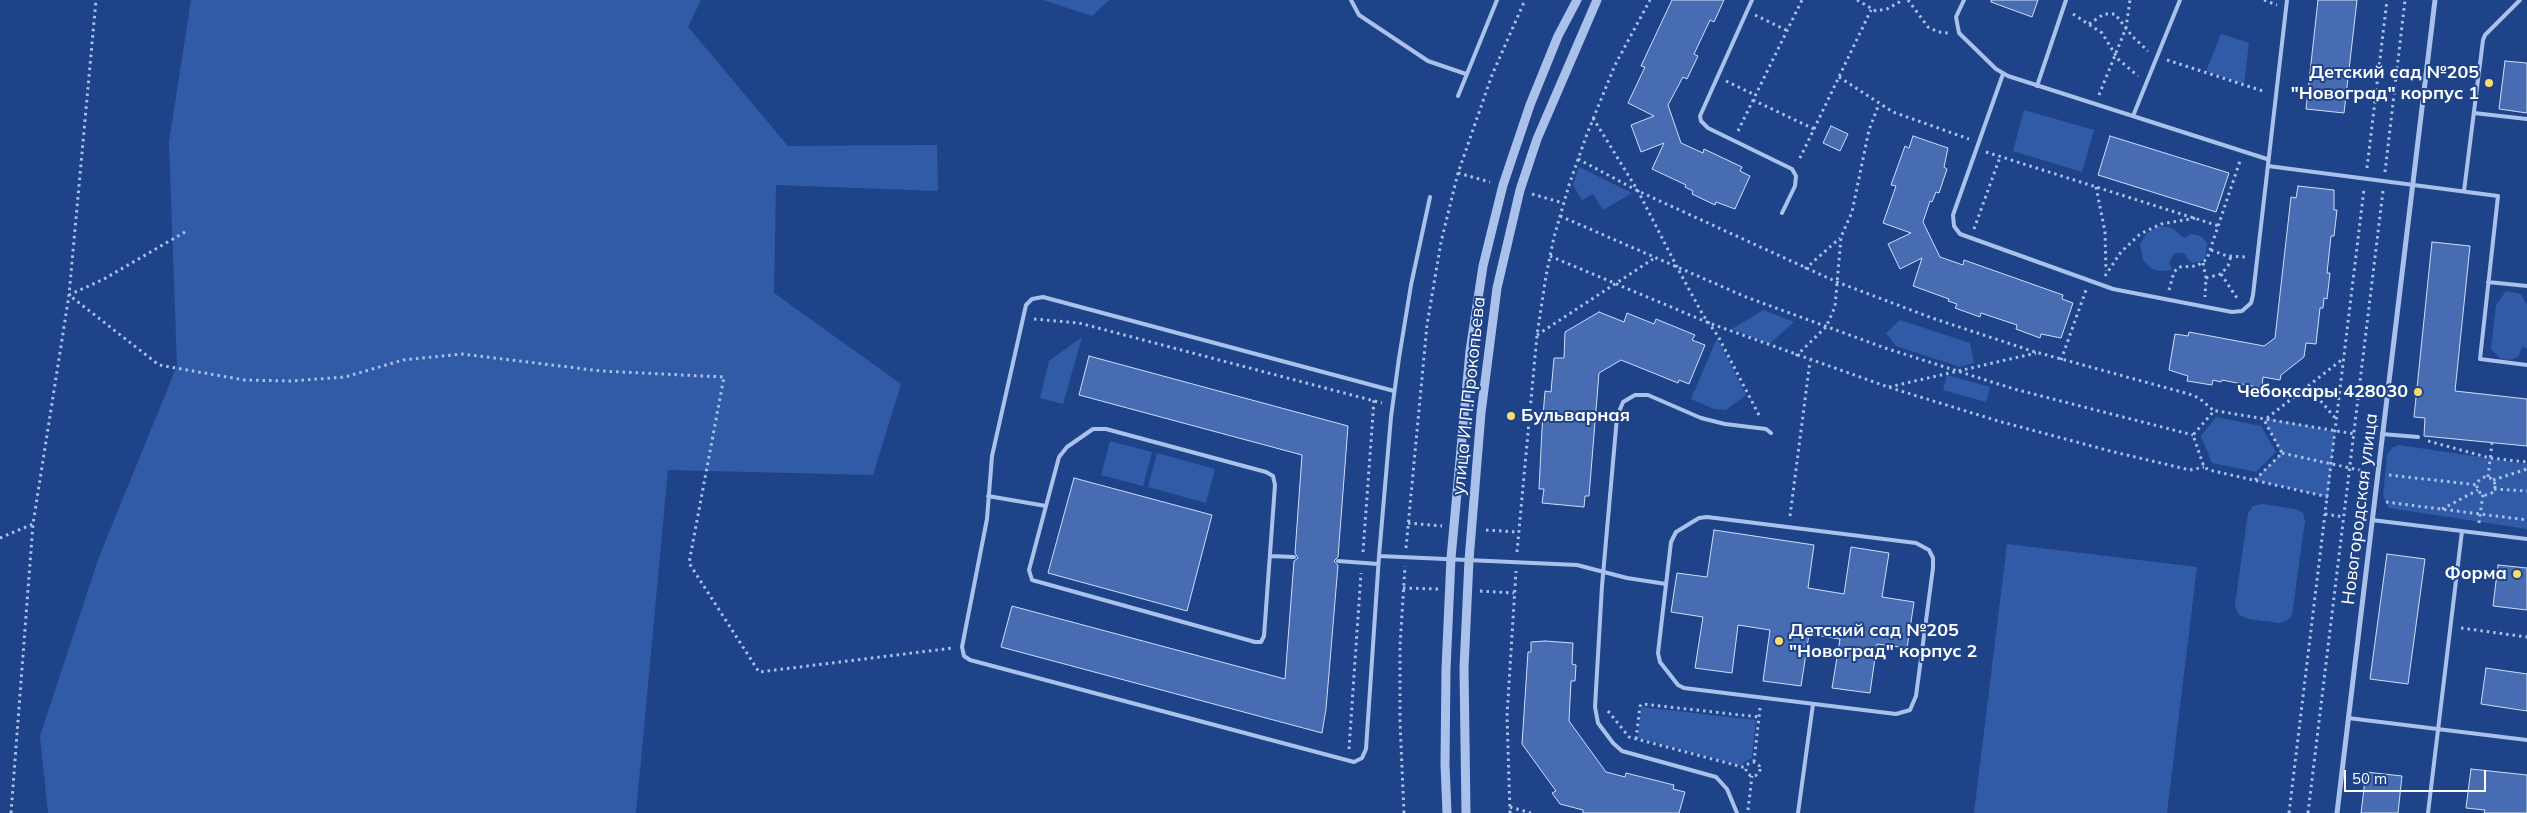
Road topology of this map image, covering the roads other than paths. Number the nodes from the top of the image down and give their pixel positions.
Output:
1 (1351, 0) edge
2 (1497, 0) edge
3 (1577, 0) edge
4 (1597, 0) edge
5 (1752, 0) edge
6 (1964, 0) edge
7 (2066, 0) edge
8 (2180, 0) edge
9 (2287, 0) edge
10 (2435, 0) edge
11 (2520, 0) edge
12 (1466, 74) junction
13 (2003, 74) junction
14 (2036, 86) junction
15 (1458, 96) dead end
16 (2474, 112) junction
17 (2133, 116) junction
18 (2527, 119) edge
19 (2267, 159) junction
20 (2268, 166) junction
21 (2414, 185) junction
22 (2464, 191) junction
23 (1430, 197) dead end
24 (1782, 213) dead end
25 (2488, 282) junction
26 (2527, 286) edge
27 (2527, 365) edge
28 (1394, 391) junction
29 (1771, 433) dead end
30 (2382, 434) junction
31 (2418, 437) road end
32 (988, 496) junction
33 (1046, 506) junction
34 (2372, 520) junction
35 (2462, 531) junction
36 (2527, 539) edge
37 (1270, 556) junction
38 (1379, 556) junction
39 (1294, 557) dead end
40 (1451, 558) junction
41 (1469, 560) junction
42 (1338, 561) dead end
43 (1378, 564) junction
44 (1604, 572) junction
45 (1666, 584) junction
46 (1813, 704) junction
47 (2348, 718) junction
48 (2438, 730) junction
49 (2527, 740) edge
50 (1447, 813) edge
51 (1466, 813) edge
52 (1737, 813) edge
53 (1798, 813) edge
54 (2337, 813) edge
55 (2428, 813) edge

1 - 12 lane
2 - 12 lane
3 - 40 street, улица И.П.Прокопьева
4 - 41 street, улица И.П.Прокопьева
5 - 24 lane
6 - 13 lane
7 - 14 lane
8 - 17 lane
9 - 19 lane
10 - 21 street, Новогородская улица
11 - 16 lane
12 - 15 lane
13 - 14 lane
13 - 20 lane
14 - 17 lane
16 - 18 lane
16 - 22 lane
17 - 19 lane
19 - 20 lane
20 - 21 lane
21 - 22 lane
21 - 30 street, Новогородская улица
22 - 25 lane
23 - 28 lane
25 - 26 lane
25 - 27 lane
28 - 32 lane
28 - 38 lane
29 - 44 lane
30 - 31 lane
30 - 34 street, Новогородская улица
32 - 33 lane
32 - 43 lane
33 - 37 lane
33 - 37 lane
34 - 35 lane
34 - 47 street, Новогородская улица
35 - 36 lane
35 - 48 lane
37 - 39 lane
38 - 40 lane
38 - 43 lane
40 - 41 lane
40 - 50 street, улица И.П.Прокопьева
41 - 44 lane
41 - 51 street, улица И.П.Прокопьева
42 - 43 lane
44 - 45 lane
44 - 52 lane
45 - 46 lane
45 - 46 lane
46 - 53 lane
47 - 48 lane
47 - 54 street, Новогородская улица
48 - 49 lane
48 - 55 lane

